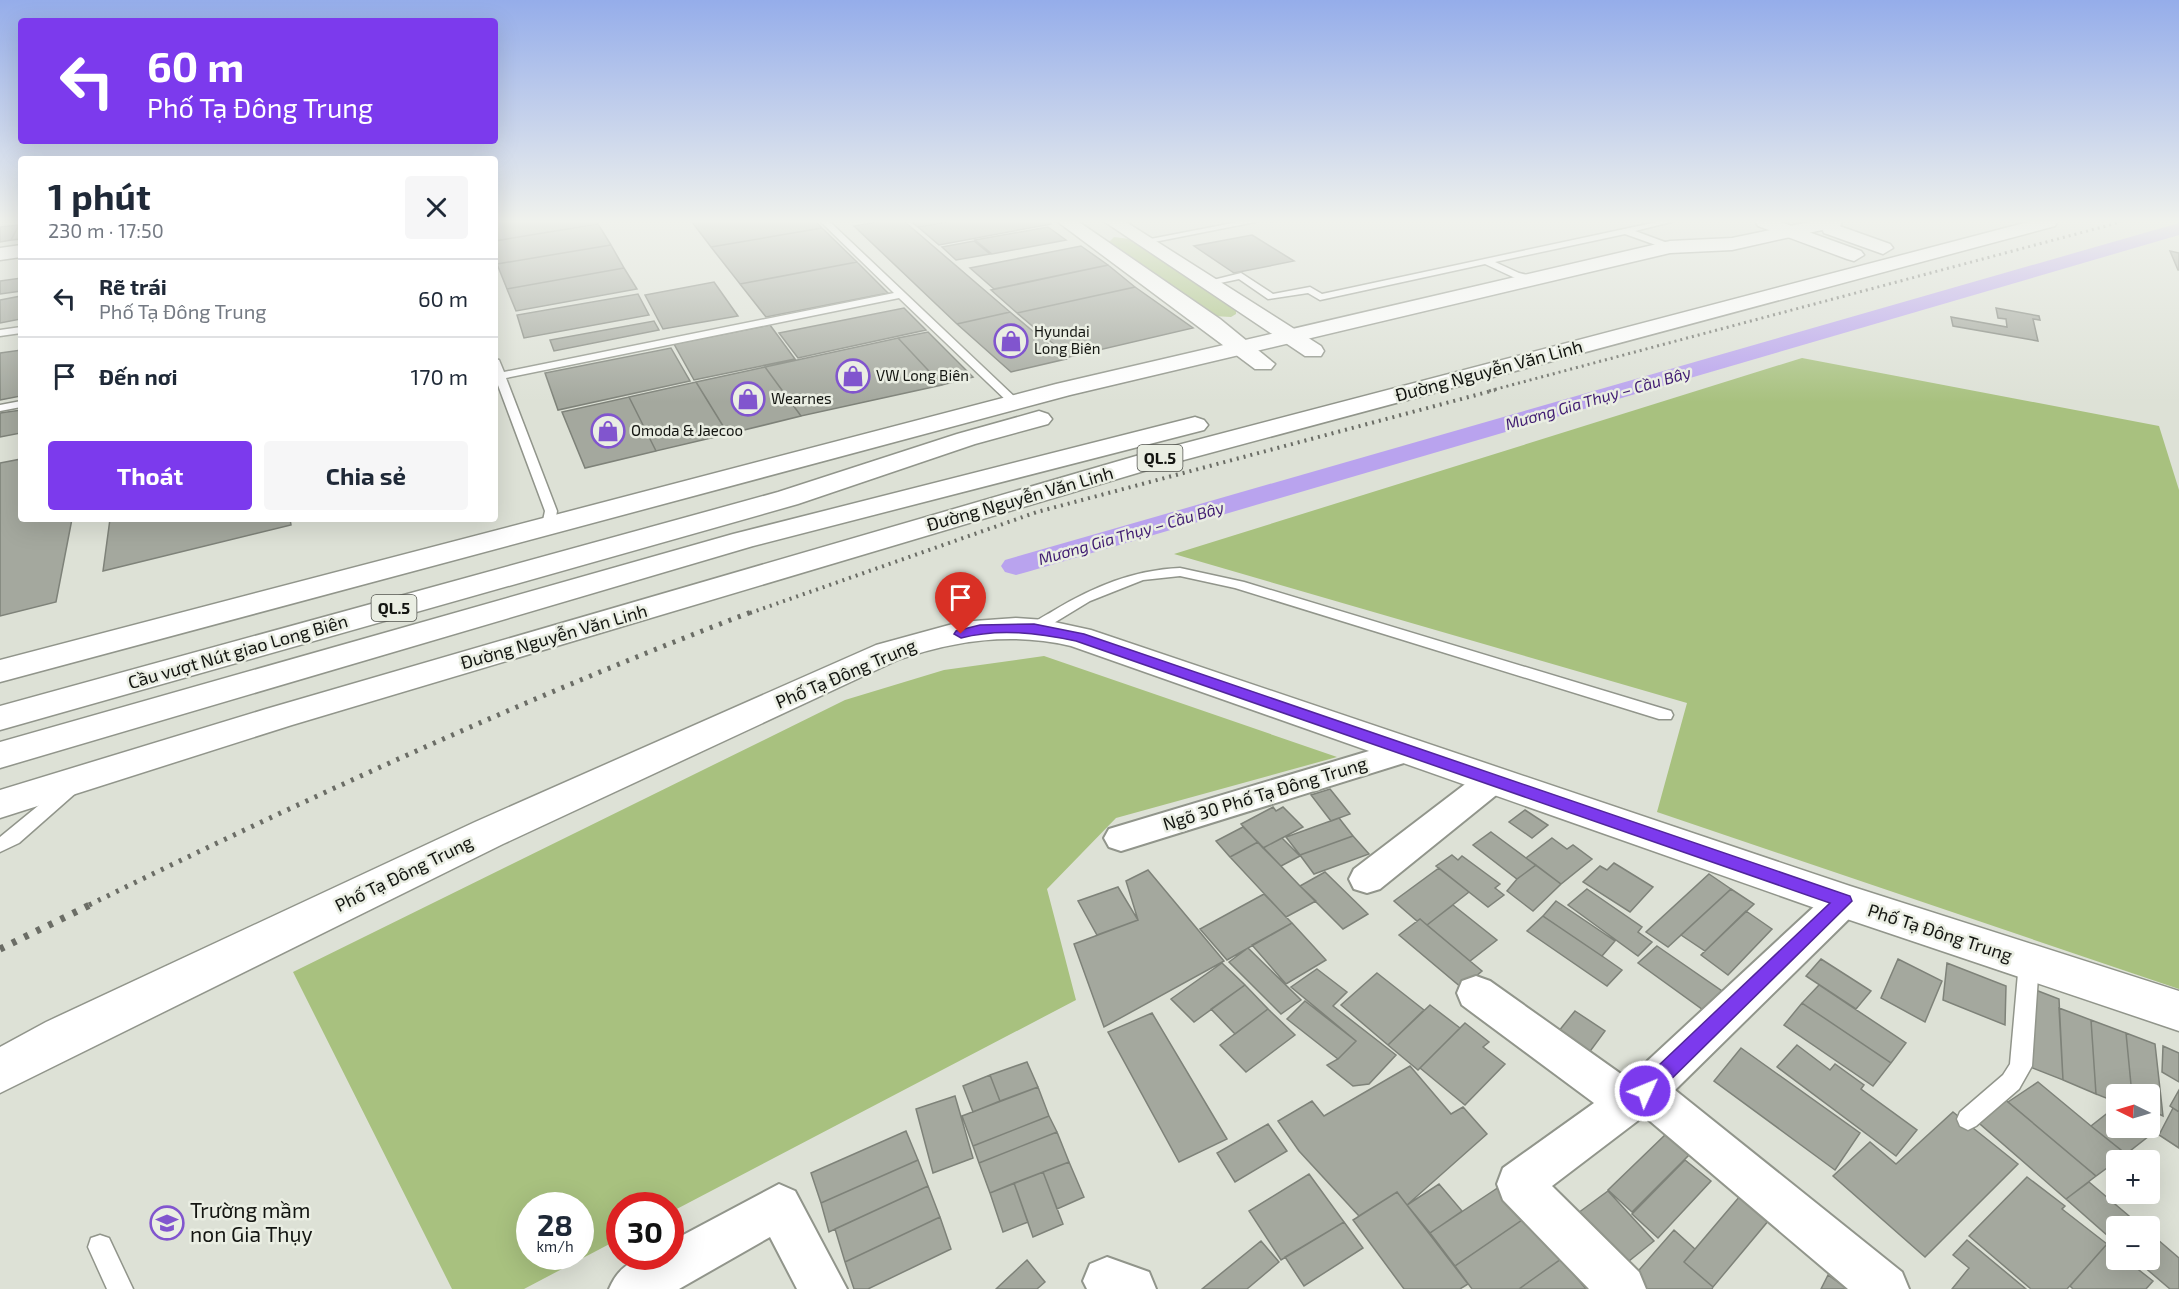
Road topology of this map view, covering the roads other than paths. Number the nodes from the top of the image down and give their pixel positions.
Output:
1 (887, 282) edge
2 (1155, 282) edge
3 (1210, 282) edge
4 (1250, 282) edge
5 (1388, 282) edge
6 (1520, 282) edge
7 (1601, 282) edge
8 (1763, 282) edge
9 (1800, 282) edge
10 (1206, 283) joint
11 (900, 295) junction
12 (1606, 329) junction
13 (18, 330) edge
14 (0, 333) edge
15 (1290, 336) junction
16 (1239, 348) junction
17 (1313, 351) junction
18 (1263, 364) junction
19 (498, 370) edge
20 (500, 376) junction
21 (1014, 402) junction
22 (18, 405) edge
23 (0, 408) edge
24 (966, 439) junction
25 (758, 469) junction
26 (549, 525) junction
27 (743, 540) joint
28 (1034, 629) junction
29 (0, 671) edge
30 (1665, 715) dead end
31 (0, 718) edge
32 (1408, 750) junction
33 (0, 755) edge
34 (81, 779) junction
35 (1494, 780) junction
36 (0, 804) edge
37 (1121, 838) dead end
38 (0, 845) edge
39 (1367, 879) dead end
40 (1844, 901) junction
41 (2029, 962) junction
42 (1476, 993) dead end
43 (2179, 1011) edge
44 (0, 1071) edge
45 (1636, 1098) junction
46 (1968, 1119) dead end
47 (100, 1247) dead end
48 (120, 1289) edge
49 (633, 1289) edge
50 (823, 1289) edge
51 (1622, 1289) edge
52 (1885, 1289) edge

1 - 11 lane
2 - 16 main road
3 - 10 lane
4 - 5 lane
6 - 15 main road, QL.5
7 - 17 main road, QL.5
8 - 12 main road, Đường Nguyễn Văn Linh / QL.5
9 - 12 main road, Đường Nguyễn Văn Linh / QL.5
10 - 15 main road
11 - 20 lane
11 - 21 lane
12 - 27 main road, Đường Nguyễn Văn Linh / QL.5
12 - 34 main road, Đường Nguyễn Văn Linh / QL.5
13 - 14 lane
15 - 16 main road, QL.5
15 - 17 main road
16 - 18 main road
16 - 21 main road, QL.5
17 - 18 main road, QL.5
18 - 24 main road, QL.5
19 - 20 lane
20 - 26 lane
21 - 25 main road, QL.5
22 - 23 lane
24 - 25 main road
24 - 31 main road, Cầu vượt Nút giao Long Biên / QL.5
25 - 26 main road, QL.5
26 - 29 main road, QL.5
27 - 33 main road, Cầu vượt Nút giao Long Biên / QL.5
28 - 30 lane
28 - 32 main road, Phố Tạ Đông Trung
28 - 44 main road, Phố Tạ Đông Trung
32 - 35 main road, Phố Tạ Đông Trung
32 - 37 street, Ngõ 30 Phố Tạ Đông Trung
34 - 36 main road, Đường Nguyễn Văn Linh / QL.5
34 - 38 lane
35 - 39 street
35 - 40 main road, Phố Tạ Đông Trung
40 - 41 main road, Phố Tạ Đông Trung
40 - 45 street
41 - 43 main road, Phố Tạ Đông Trung
41 - 46 lane
42 - 45 street
45 - 51 street
45 - 52 street
47 - 48 lane
49 - 50 street

